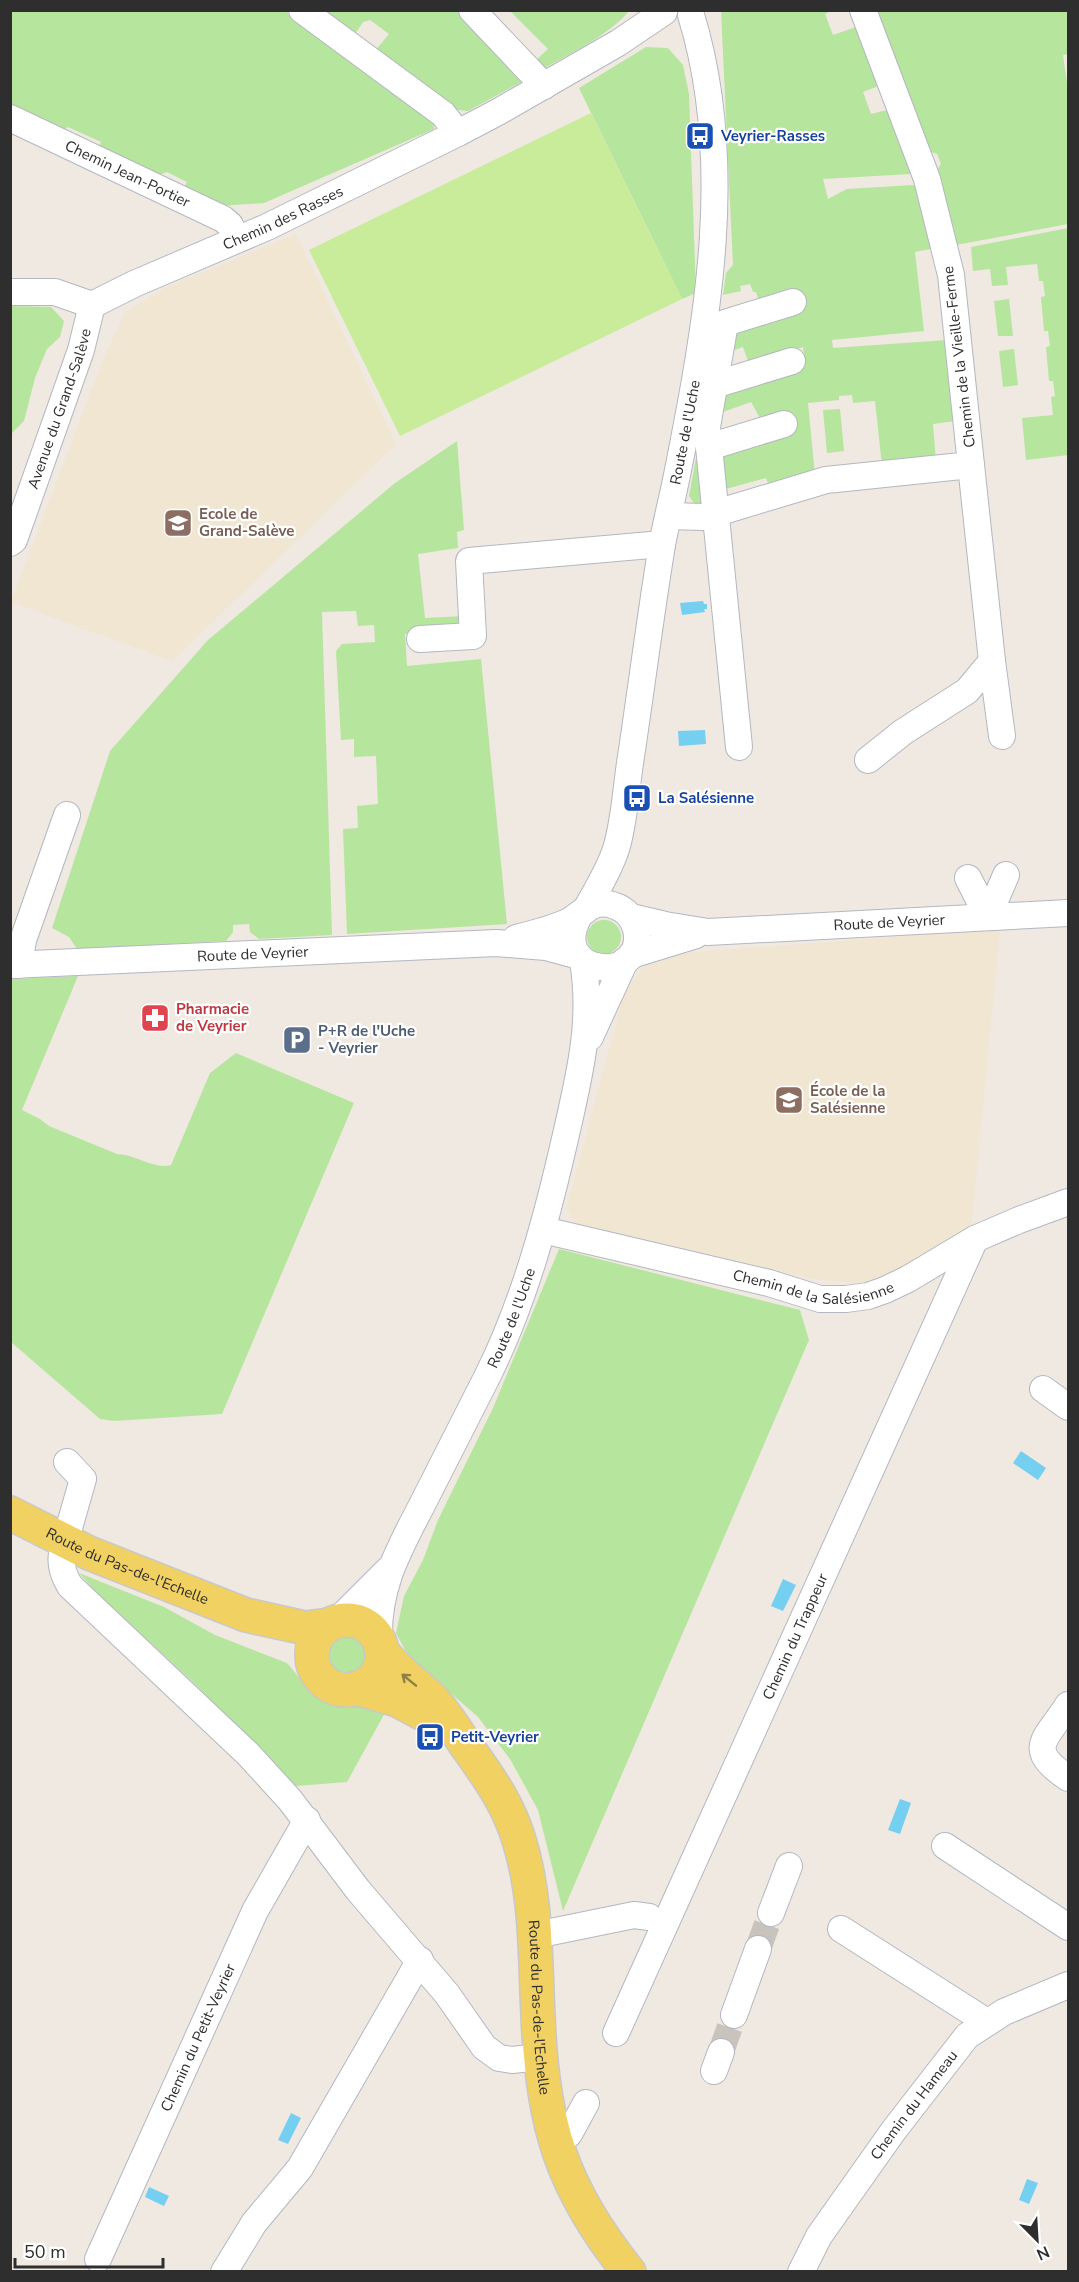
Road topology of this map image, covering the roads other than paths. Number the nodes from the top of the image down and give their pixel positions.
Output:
1 (302, 10) edge
2 (472, 10) edge
3 (863, 10) edge
4 (663, 11) edge
5 (694, 13) edge
6 (544, 86) junction
7 (10, 118) edge
8 (458, 133) junction
9 (236, 239) junction
10 (10, 292) edge
11 (793, 302) dead end
12 (92, 305) junction
13 (792, 361) dead end
14 (714, 385) junction
15 (784, 424) dead end
16 (710, 447) junction
17 (971, 465) junction
18 (717, 513) junction
19 (669, 516) junction
20 (10, 543) edge
21 (662, 544) junction
22 (420, 639) dead end
23 (992, 661) junction
24 (1002, 736) dead end
25 (739, 747) dead end
26 (868, 760) dead end
27 (68, 815) dead end
28 (616, 848) junction
29 (582, 913) junction
30 (1068, 913) edge
31 (628, 914) junction
32 (988, 917) junction
33 (708, 932) junction
34 (496, 943) junction
35 (581, 958) junction
36 (628, 958) junction
37 (15, 965) edge
38 (585, 1048) junction
39 (1068, 1202) edge
40 (543, 1230) junction
41 (975, 1239) junction
42 (1043, 1389) dead end
43 (1068, 1407) edge
44 (67, 1462) dead end
45 (10, 1513) edge
46 (63, 1541) junction
47 (390, 1569) junction
48 (246, 1615) junction
49 (333, 1623) junction
50 (381, 1646) junction
51 (316, 1669) junction
52 (356, 1688) junction
53 (1068, 1705) edge
54 (461, 1739) junction
55 (1068, 1778) edge
56 (306, 1820) junction
57 (945, 1846) dead end
58 (789, 1866) dead end
59 (771, 1913) tunnel mouth
60 (649, 1917) dead end
61 (1068, 1927) edge
62 (841, 1929) dead end
63 (536, 1935) junction
64 (758, 1949) tunnel mouth
65 (420, 1960) junction
66 (1068, 1985) edge
67 (734, 2016) tunnel mouth
68 (987, 2022) junction
69 (616, 2033) dead end
70 (540, 2057) junction
71 (586, 2103) dead end
72 (554, 2139) junction
73 (98, 2259) dead end
74 (224, 2271) edge
75 (629, 2271) edge
76 (801, 2271) edge

1 - 8 street
2 - 6 street
3 - 17 street, Chemin de la Vieille-Ferme
4 - 5 street
4 - 6 street, Chemin des Rasses
5 - 19 street, Route de l'Uche
6 - 8 street, Chemin des Rasses
7 - 9 street, Chemin Jean-Portier
8 - 9 street, Chemin des Rasses
9 - 12 street, Chemin des Rasses
10 - 12 street
11 - 14 street
12 - 20 street, Avenue du Grand-Salève
13 - 14 street
14 - 16 street
15 - 16 street
16 - 18 street
17 - 18 street, Chemin de la Vieille-Ferme
17 - 23 street, Chemin de la Vieille-Ferme
18 - 19 street, Chemin de la Vieille-Ferme
18 - 25 street
19 - 21 street, Route de l'Uche
21 - 22 street
21 - 28 street, Route de l'Uche
23 - 24 street, Chemin de la Vieille-Ferme
23 - 26 street
27 - 37 street
28 - 29 street, Route de l'Uche
28 - 31 street, Route de l'Uche
29 - 31 street
29 - 34 street, Route de Veyrier
29 - 35 street
30 - 32 street, Route de Veyrier
31 - 33 street, Route de Veyrier
31 - 36 street
32 - 32 street
32 - 33 street, Route de Veyrier
33 - 36 street, Route de Veyrier
34 - 35 street, Route de Veyrier
34 - 37 street, Route de Veyrier
35 - 36 street
35 - 38 street, Route de l'Uche
36 - 38 street, Route de l'Uche
38 - 40 street, Route de l'Uche
39 - 41 street, Chemin de la Salésienne
40 - 41 street, Chemin de la Salésienne
40 - 47 street, Route de l'Uche
41 - 69 street, Chemin du Trappeur
42 - 43 street
44 - 46 street
45 - 46 main road, Route du Pas-de-l'Echelle
46 - 48 main road, Route du Pas-de-l'Echelle
46 - 56 street
47 - 49 street, Route de l'Uche
47 - 50 street, Route de l'Uche
48 - 49 main road, Route du Pas-de-l'Echelle
48 - 51 main road, Route du Pas-de-l'Echelle
49 - 50 main road
49 - 51 main road
50 - 52 main road
54 -> 50 main road, Route du Pas-de-l'Echelle
51 - 52 main road
52 - 54 main road, Route du Pas-de-l'Echelle
53 - 55 street
54 - 63 main road, Route du Pas-de-l'Echelle
56 - 65 street
56 - 73 street, Chemin du Petit-Veyrier
57 - 61 street
58 - 59 street
60 - 63 street
62 - 68 street
63 - 70 main road, Route du Pas-de-l'Echelle
64 - 67 street
65 - 70 street
65 - 74 street
66 - 68 street, Chemin du Hameau
68 - 76 street, Chemin du Hameau
70 - 72 main road, Route du Pas-de-l'Echelle
71 - 72 street
72 - 75 main road, Route du Pas-de-l'Echelle

